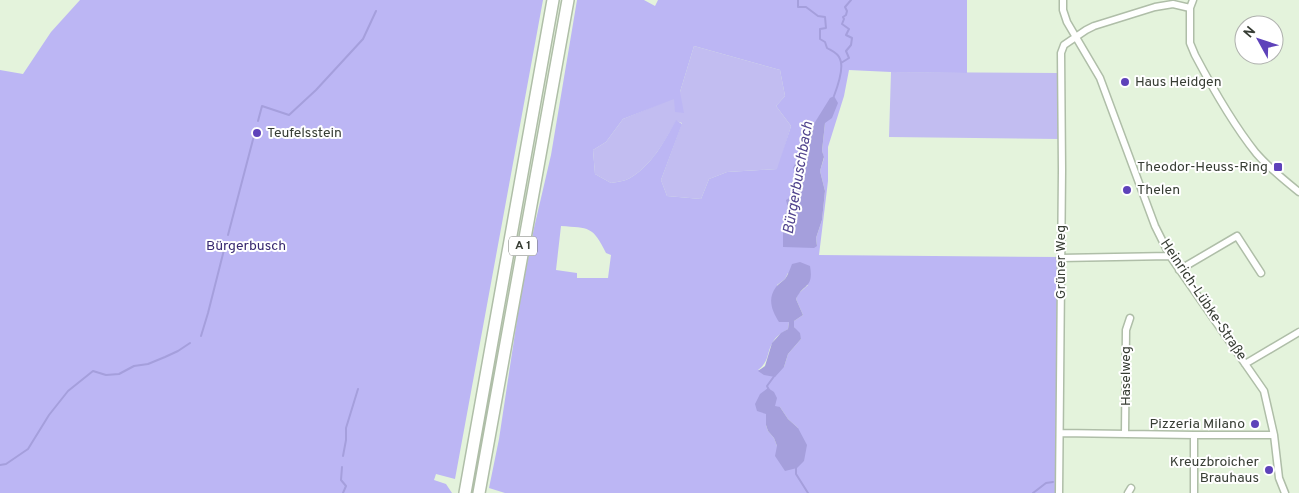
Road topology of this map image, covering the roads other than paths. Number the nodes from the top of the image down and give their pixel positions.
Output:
1 (553, 0) edge
2 (568, 0) edge
3 (1063, 0) edge
4 (1193, 0) edge
5 (1190, 8) junction
6 (1076, 36) junction
7 (1299, 192) edge
8 (1170, 256) junction
9 (1060, 258) junction
10 (1179, 270) junction
11 (1260, 274) dead end
12 (1130, 318) dead end
13 (1299, 332) edge
14 (1246, 364) junction
15 (1060, 433) junction
16 (1125, 434) junction
17 (1194, 435) junction
18 (1274, 435) junction
19 (465, 493) edge
20 (479, 493) edge
21 (1059, 493) edge
22 (1194, 493) edge
23 (1285, 493) edge

1 - 19 highway, A 1
2 - 20 highway, A 1
3 - 6 street, Heinrich-Lübke-Straße
4 - 5 street
5 - 6 street
5 - 7 street
6 - 8 street, Heinrich-Lübke-Straße
6 - 9 street, Grüner Weg
8 - 9 street
8 - 10 street, Heinrich-Lübke-Straße
9 - 15 street, Grüner Weg
10 - 11 street
10 - 14 street, Heinrich-Lübke-Straße
12 - 16 street, Haselweg
13 - 14 street
14 - 18 street, Heinrich-Lübke-Straße
15 - 16 street
15 - 21 street, Grüner Weg
16 - 17 street
17 - 18 street
17 - 22 street
18 - 23 street, Heinrich-Lübke-Straße

